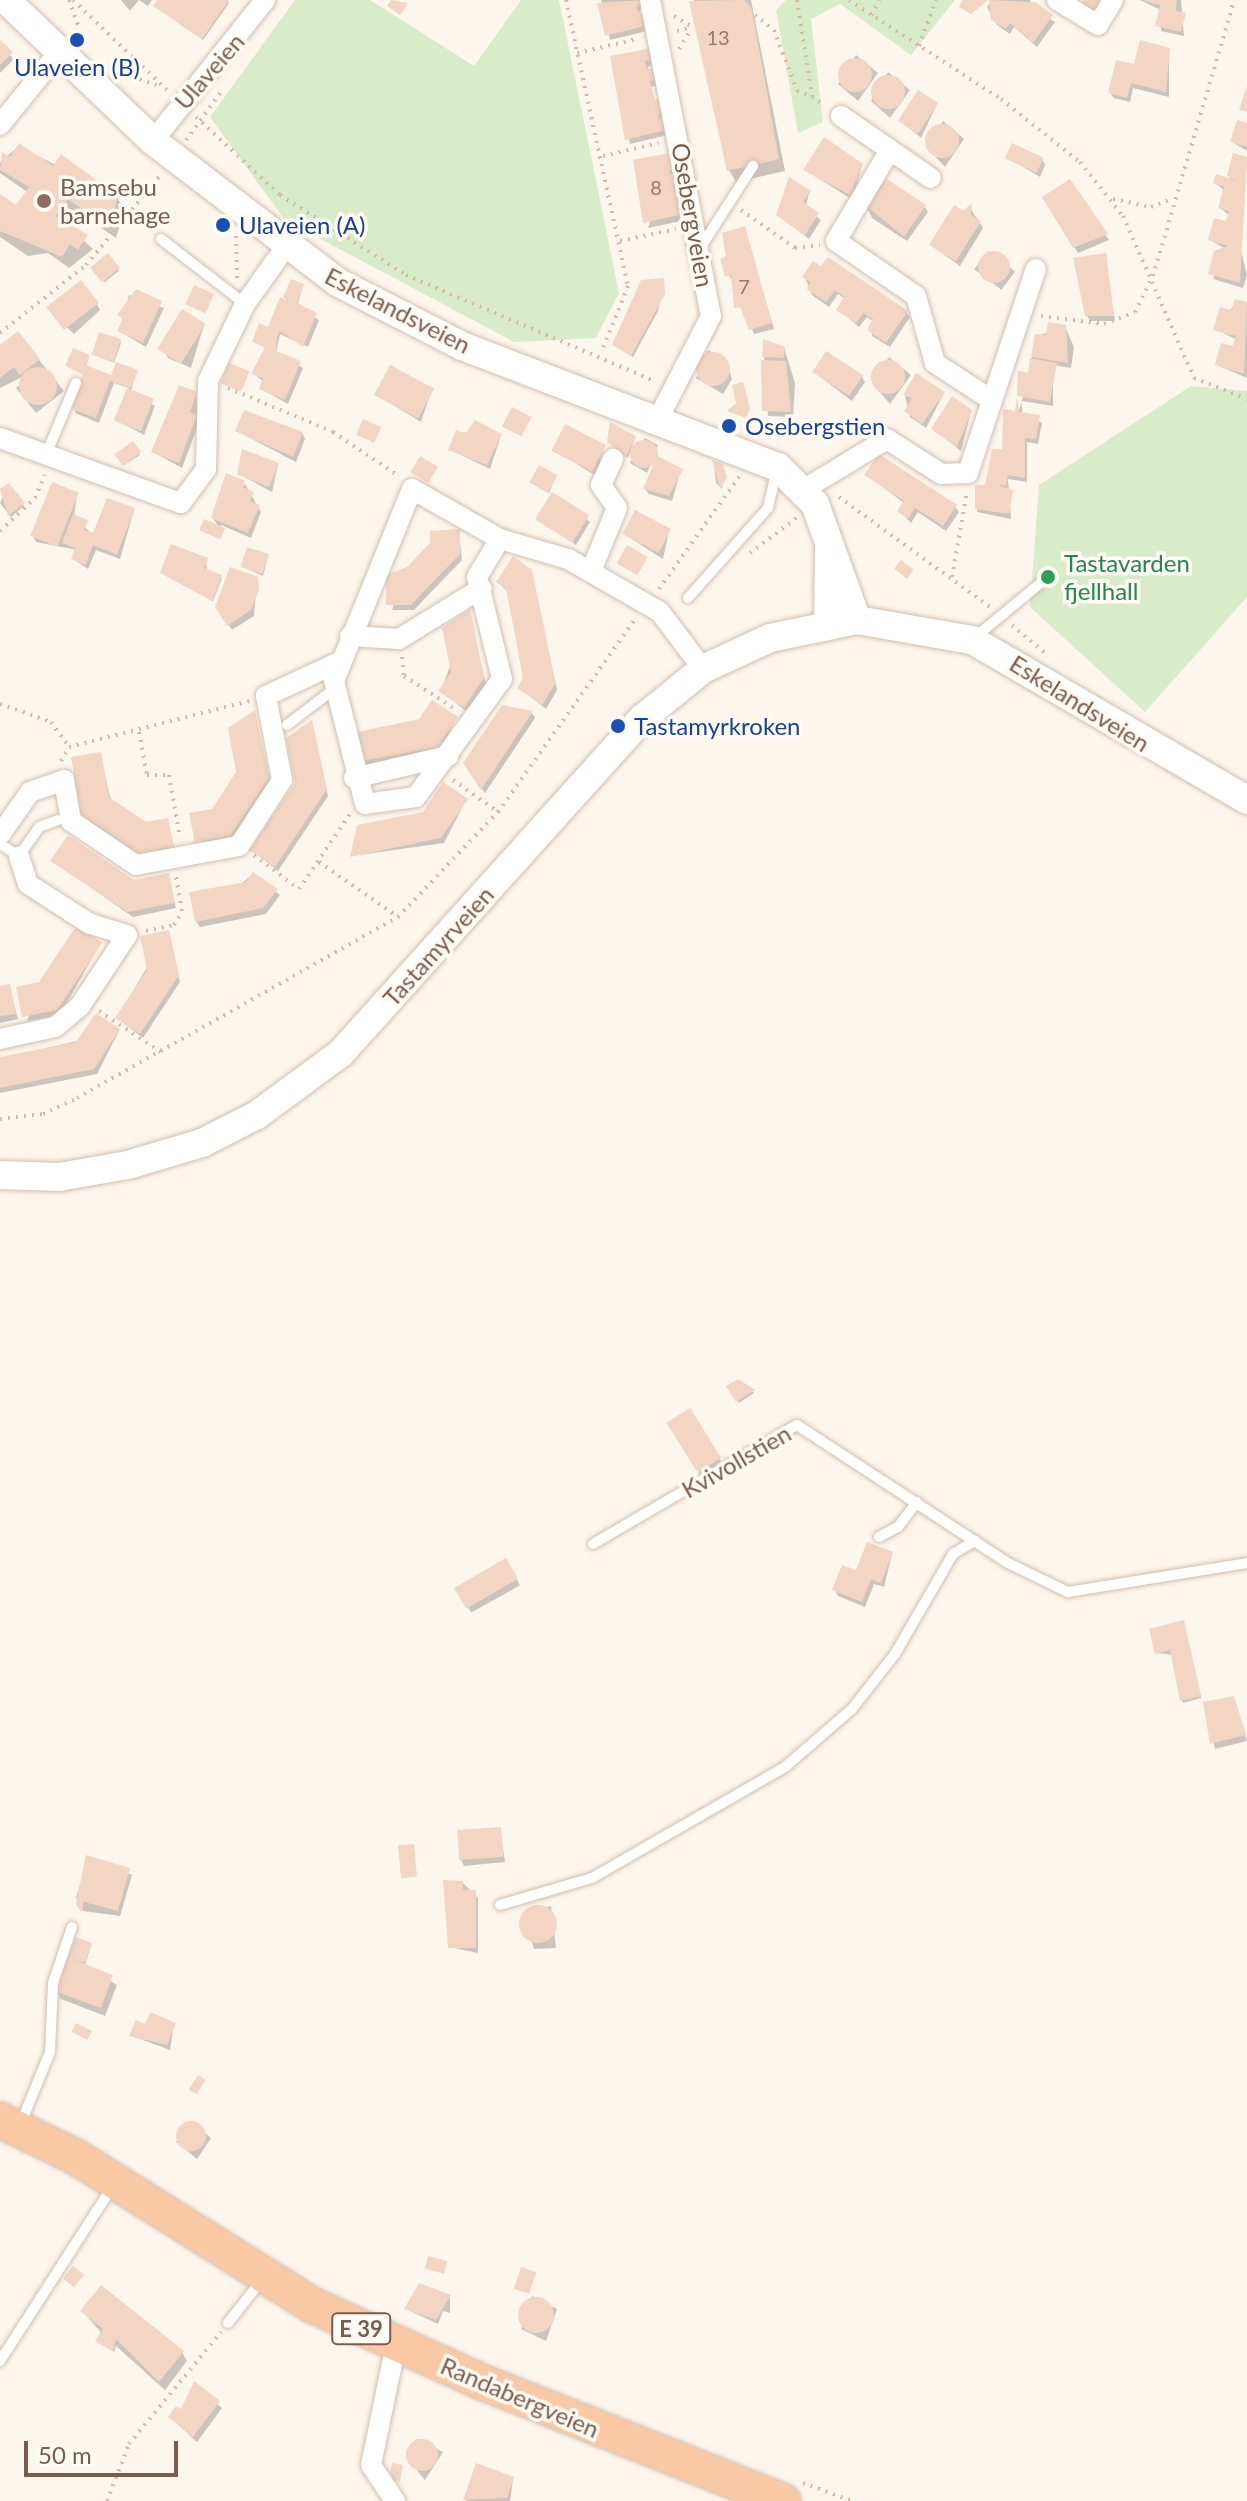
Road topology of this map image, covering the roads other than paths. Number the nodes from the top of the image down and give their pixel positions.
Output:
1 (6, 0) edge
2 (1057, 0) edge
3 (1113, 0) edge
4 (258, 2) edge
5 (659, 3) edge
6 (60, 51) junction
7 (841, 116) road end
8 (0, 125) edge
9 (153, 141) junction
10 (890, 150) junction
11 (753, 166) dead end
12 (931, 178) dead end
13 (161, 239) dead end
14 (285, 248) junction
15 (696, 255) junction
16 (1036, 269) dead end
17 (240, 300) junction
18 (76, 383) dead end
19 (990, 399) junction
20 (658, 419) junction
21 (0, 438) edge
22 (49, 456) junction
23 (613, 459) dead end
24 (778, 467) junction
25 (813, 485) junction
26 (500, 539) junction
27 (829, 541) junction
28 (591, 571) junction
29 (1048, 577) dead end
30 (482, 588) junction
31 (688, 598) dead end
32 (857, 620) junction
33 (828, 623) junction
34 (350, 636) junction
35 (972, 640) junction
36 (339, 662) junction
37 (703, 669) junction
38 (333, 690) junction
39 (287, 725) dead end
40 (443, 763) junction
41 (354, 778) junction
42 (1247, 800) edge
43 (58, 820) dead end
44 (0, 835) edge
45 (0, 844) edge
46 (19, 856) junction
47 (0, 1039) edge
48 (0, 1175) edge
49 (917, 1502) junction
50 (879, 1537) dead end
51 (975, 1541) junction
52 (593, 1544) dead end
53 (1247, 1563) edge
54 (500, 1905) dead end
55 (72, 1927) dead end
56 (9, 2124) edge
57 (116, 2182) junction
58 (264, 2277) junction
59 (228, 2323) road end
60 (396, 2344) junction
61 (0, 2361) edge
62 (791, 2491) edge
63 (395, 2501) edge

1 - 6 main road, Eskelandsveien
2 - 3 street
4 - 9 street, Ulaveien
5 - 15 street, Osebergveien
6 - 8 street
6 - 9 main road, Eskelandsveien
7 - 10 street
9 - 14 main road, Eskelandsveien
10 - 12 street
10 - 19 street
11 - 15 lane
13 - 17 lane
14 - 17 street
14 - 20 main road, Eskelandsveien
15 - 20 street, Osebergveien
16 - 19 street
17 - 22 street
18 - 22 lane
19 - 25 street
20 - 24 main road, Eskelandsveien
21 - 22 street
23 - 28 street
24 - 25 main road, Eskelandsveien
24 - 31 lane
25 - 27 main road, Eskelandsveien
26 - 28 street
26 - 30 street
26 - 34 street
27 - 32 main road, Eskelandsveien
27 - 33 main road, Eskelandsveien
28 - 37 street
29 - 35 lane
30 - 34 street
30 - 40 street
32 - 33 main road, Eskelandsveien
32 - 35 main road, Eskelandsveien
33 - 37 main road, Tastamyrveien
34 - 36 street
35 - 42 main road, Eskelandsveien
36 - 38 street
36 - 44 street
37 - 48 main road, Tastamyrveien
38 - 39 lane
38 - 41 street
40 - 41 street
40 - 41 street
43 - 46 lane
45 - 46 lane
46 - 47 street
49 - 50 lane
49 - 51 lane, Kvivollstien
49 - 52 lane, Kvivollstien
51 - 53 lane, Kvivollstien
51 - 54 lane
55 - 56 lane, Randabergveien
56 - 57 highway, Randabergveien / E 39
57 - 58 highway, Randabergveien / E 39
57 - 61 lane
58 - 59 lane
58 - 60 highway, Randabergveien / E 39
60 - 62 highway, Randabergveien / E 39
60 - 63 street

